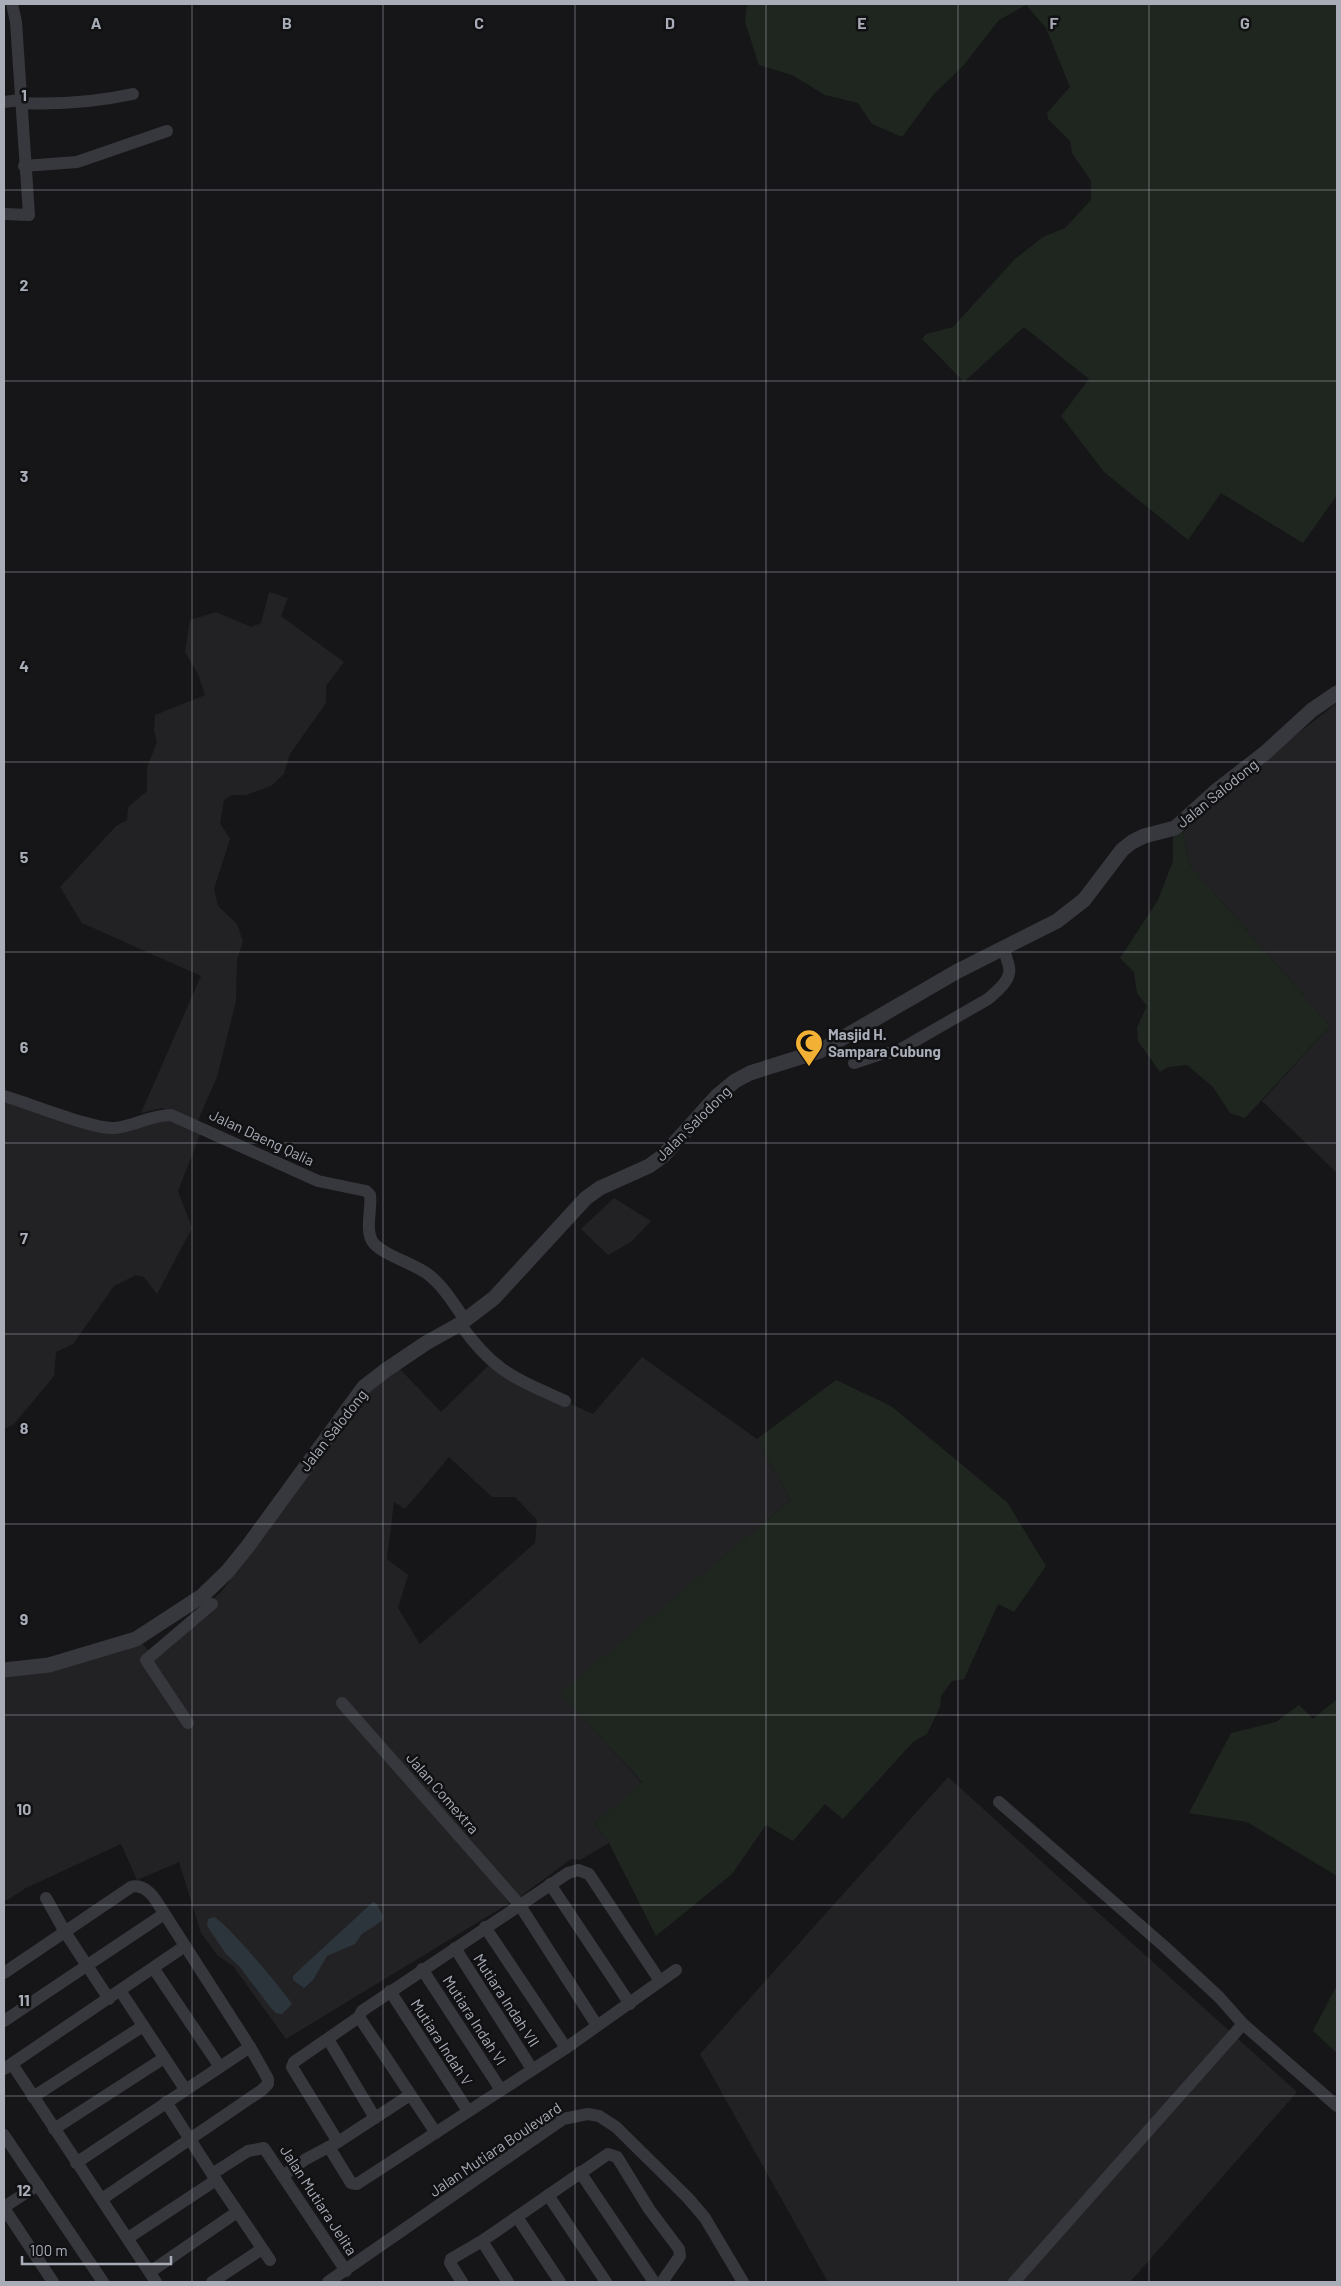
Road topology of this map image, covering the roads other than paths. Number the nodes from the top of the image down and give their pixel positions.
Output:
1 (12, 4) edge
2 (10, 46) edge
3 (133, 94) dead end
4 (20, 101) junction
5 (4, 102) edge
6 (167, 131) dead end
7 (24, 166) junction
8 (4, 214) edge
9 (1337, 693) edge
10 (1004, 948) junction
11 (854, 1063) dead end
12 (4, 1096) edge
13 (463, 1322) junction
14 (565, 1401) dead end
15 (212, 1604) dead end
16 (4, 1670) edge
17 (342, 1703) dead end
18 (188, 1723) dead end
19 (999, 1802) dead end
20 (550, 1884) junction
21 (46, 1898) dead end
22 (519, 1904) junction
23 (164, 1914) junction
24 (485, 1927) junction
25 (65, 1932) junction
26 (185, 1946) junction
27 (455, 1948) junction
28 (87, 1965) junction
29 (154, 1969) junction
30 (422, 1969) junction
31 (676, 1970) dead end
32 (4, 1973) edge
33 (660, 1981) junction
34 (390, 1991) junction
35 (121, 1992) junction
36 (109, 1999) junction
37 (630, 2004) junction
38 (359, 2017) junction
39 (4, 2021) edge
40 (596, 2024) junction
41 (1244, 2024) junction
42 (143, 2026) junction
43 (328, 2039) junction
44 (250, 2047) junction
45 (566, 2048) junction
46 (164, 2058) junction
47 (8, 2067) edge
48 (220, 2067) junction
49 (532, 2069) junction
50 (185, 2089) junction
51 (501, 2090) junction
52 (410, 2095) junction
53 (33, 2098) junction
54 (166, 2102) junction
55 (1337, 2106) edge
56 (468, 2111) junction
57 (376, 2118) junction
58 (54, 2129) junction
59 (436, 2133) junction
60 (4, 2134) edge
61 (189, 2139) junction
62 (333, 2145) junction
63 (76, 2163) junction
64 (580, 2172) junction
65 (284, 2175) junction
66 (214, 2177) junction
67 (38, 2185) junction
68 (548, 2195) junction
69 (102, 2199) junction
70 (4, 2207) edge
71 (237, 2212) junction
72 (517, 2217) junction
73 (128, 2238) junction
74 (482, 2241) junction
75 (262, 2249) junction
76 (270, 2260) dead end
77 (346, 2271) junction
78 (153, 2277) edge
79 (53, 2282) edge
80 (103, 2282) edge
81 (212, 2282) edge
82 (328, 2282) edge
83 (462, 2282) edge
84 (508, 2282) edge
85 (560, 2282) edge
86 (606, 2282) edge
87 (654, 2282) edge
88 (662, 2282) edge
89 (743, 2282) edge
90 (1014, 2282) edge

1 - 2 street
2 - 4 street
3 - 4 street
4 - 5 street
4 - 7 street
6 - 7 street
7 - 8 street
9 - 10 street, Jalan Salodong
10 - 11 street
10 - 13 street, Jalan Salodong
12 - 13 street, Jalan Daeng Qalia
13 - 14 street
13 - 16 street, Jalan Salodong
15 - 18 street
17 - 22 street, Jalan Comextra
19 - 41 street
20 - 22 street
20 - 33 street
20 - 37 street
21 - 25 street
22 - 24 street
22 - 40 street, Jalan Comextra
23 - 25 street
23 - 26 street
23 - 28 street
24 - 27 street
24 - 45 street
25 - 28 street
25 - 32 street
26 - 29 street
26 - 44 street
27 - 30 street
27 - 49 street, Mutiara Indah VII
28 - 36 street
28 - 39 street
29 - 35 street
29 - 48 street
30 - 34 street
30 - 51 street, Mutiara Indah Vl
31 - 33 street
33 - 37 street
34 - 38 street
34 - 56 street, Mutiara Indah V
35 - 36 street
35 - 42 street
36 - 47 street
37 - 40 street
38 - 43 street
38 - 52 street
40 - 45 street
41 - 55 street
41 - 90 street
42 - 46 street
42 - 53 street
43 - 57 street
43 - 62 street
44 - 48 street
44 - 61 street
45 - 49 street
46 - 50 street
46 - 58 street
47 - 53 street
48 - 50 street
49 - 51 street
50 - 54 street
51 - 56 street
52 - 57 street
52 - 59 street
53 - 58 street
54 - 61 street
54 - 63 street
56 - 59 street
57 - 62 street
58 - 63 street
59 - 62 street
60 - 67 street
61 - 66 street
61 - 69 street
62 - 65 street
63 - 69 street
64 - 68 street
64 - 87 street
64 - 88 street
65 - 66 street, Jalan Mutiara Jelita
65 - 77 street, Jalan Mutiara Jelita
66 - 71 street
66 - 73 street, Jalan Mutiara Jelita
67 - 70 street
67 - 80 street
68 - 72 street
68 - 86 street
69 - 73 street
70 - 79 street
71 - 75 street
71 - 78 street
72 - 74 street
72 - 85 street
73 - 78 street
74 - 83 street
74 - 84 street
75 - 76 street
75 - 81 street
77 - 82 street, Jalan Mutiara Boulevard
77 - 89 street, Jalan Mutiara Boulevard

